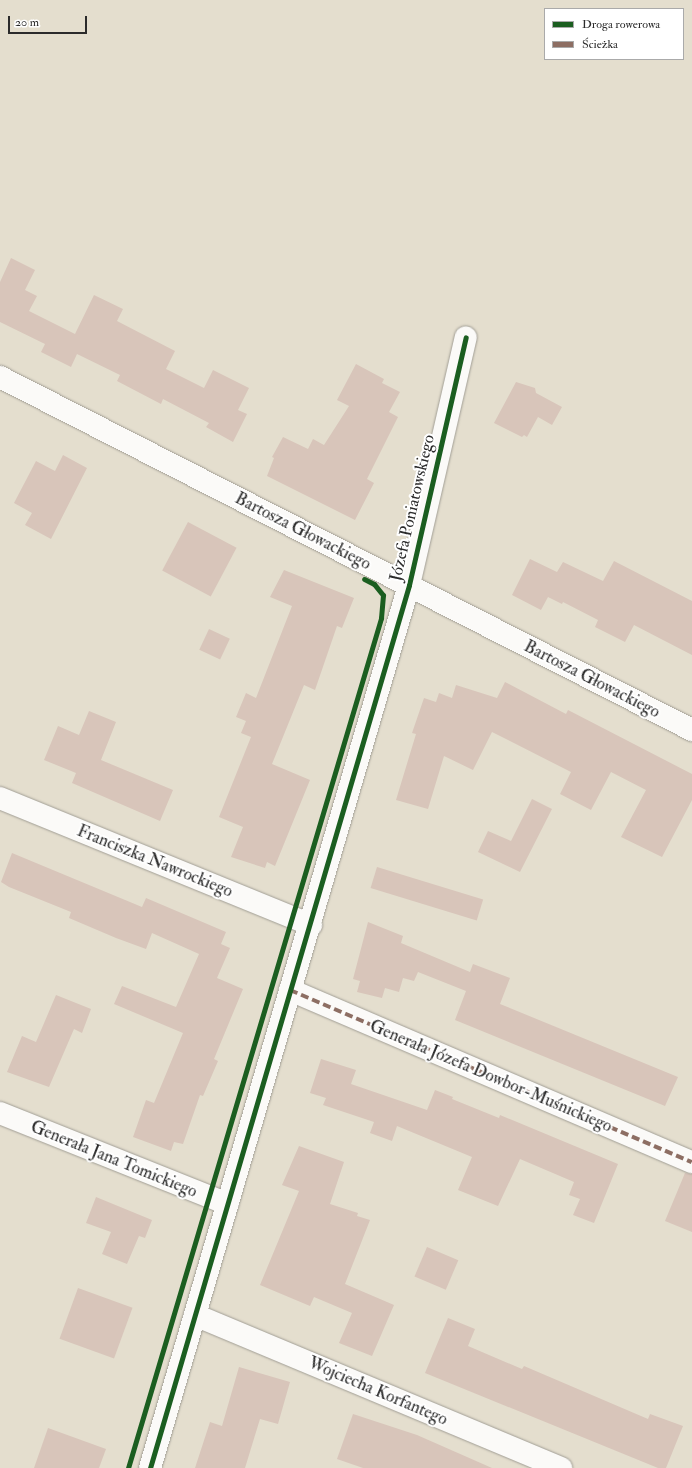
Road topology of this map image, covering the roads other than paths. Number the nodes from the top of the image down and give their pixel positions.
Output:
1 (466, 337) dead end
2 (0, 377) edge
3 (409, 585) junction
4 (692, 730) edge
5 (0, 798) edge
6 (311, 925) junction
7 (290, 990) junction
8 (0, 1113) edge
9 (692, 1162) edge
10 (228, 1204) junction
11 (195, 1315) junction
12 (150, 1468) edge
13 (561, 1468) edge

1 - 3 street, Józefa Poniatowskiego
2 - 3 street, Bartosza Głowackiego
3 - 4 street, Bartosza Głowackiego
3 - 6 street, Józefa Poniatowskiego
5 - 6 street, Franciszka Nawrockiego
6 - 7 street, Józefa Poniatowskiego
7 - 9 street, Generała Józefa Dowbor-Muśnickiego
7 - 10 street, Józefa Poniatowskiego
8 - 10 street, Generała Jana Tomickiego
10 - 11 street, Józefa Poniatowskiego
11 - 12 street, Józefa Poniatowskiego
11 - 13 street, Wojciecha Korfantego

